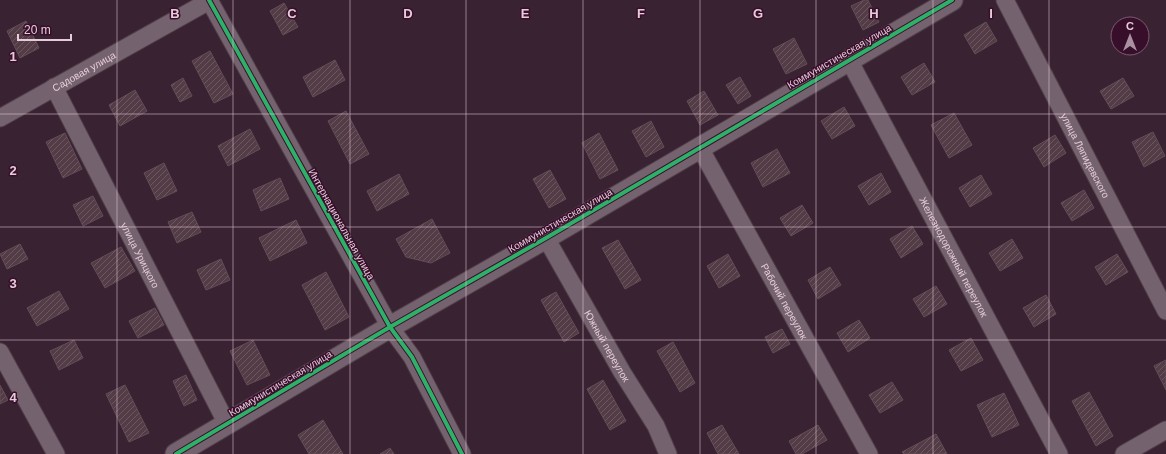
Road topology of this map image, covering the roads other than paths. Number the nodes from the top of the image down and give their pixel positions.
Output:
1 (209, 0) edge
2 (952, 0) edge
3 (1005, 0) edge
4 (849, 60) junction
5 (54, 87) junction
6 (0, 118) edge
7 (700, 148) junction
8 (546, 238) junction
9 (1166, 311) edge
10 (390, 327) junction
11 (0, 352) edge
12 (227, 424) junction
13 (1166, 430) edge
14 (56, 454) edge
15 (176, 454) edge
16 (462, 454) edge
17 (668, 454) edge
18 (869, 454) edge
19 (1059, 454) edge
20 (1124, 454) edge

1 - 5 street, Садовая улица
1 - 10 street, Интернациональная улица
2 - 4 street, Коммунистическая улица
3 - 9 street, улица Ляпидевского
4 - 7 street, Коммунистическая улица
4 - 19 street, Железнодорожный переулок
5 - 6 street, Садовая улица
5 - 12 street, улица Урицкого
7 - 8 street, Коммунистическая улица
7 - 18 street, Рабочий переулок
8 - 10 street, Коммунистическая улица
8 - 17 street, Южный переулок
10 - 12 street, Коммунистическая улица
10 - 16 street, Интернациональная улица
11 - 14 street
12 - 15 street, Коммунистическая улица
13 - 20 street

